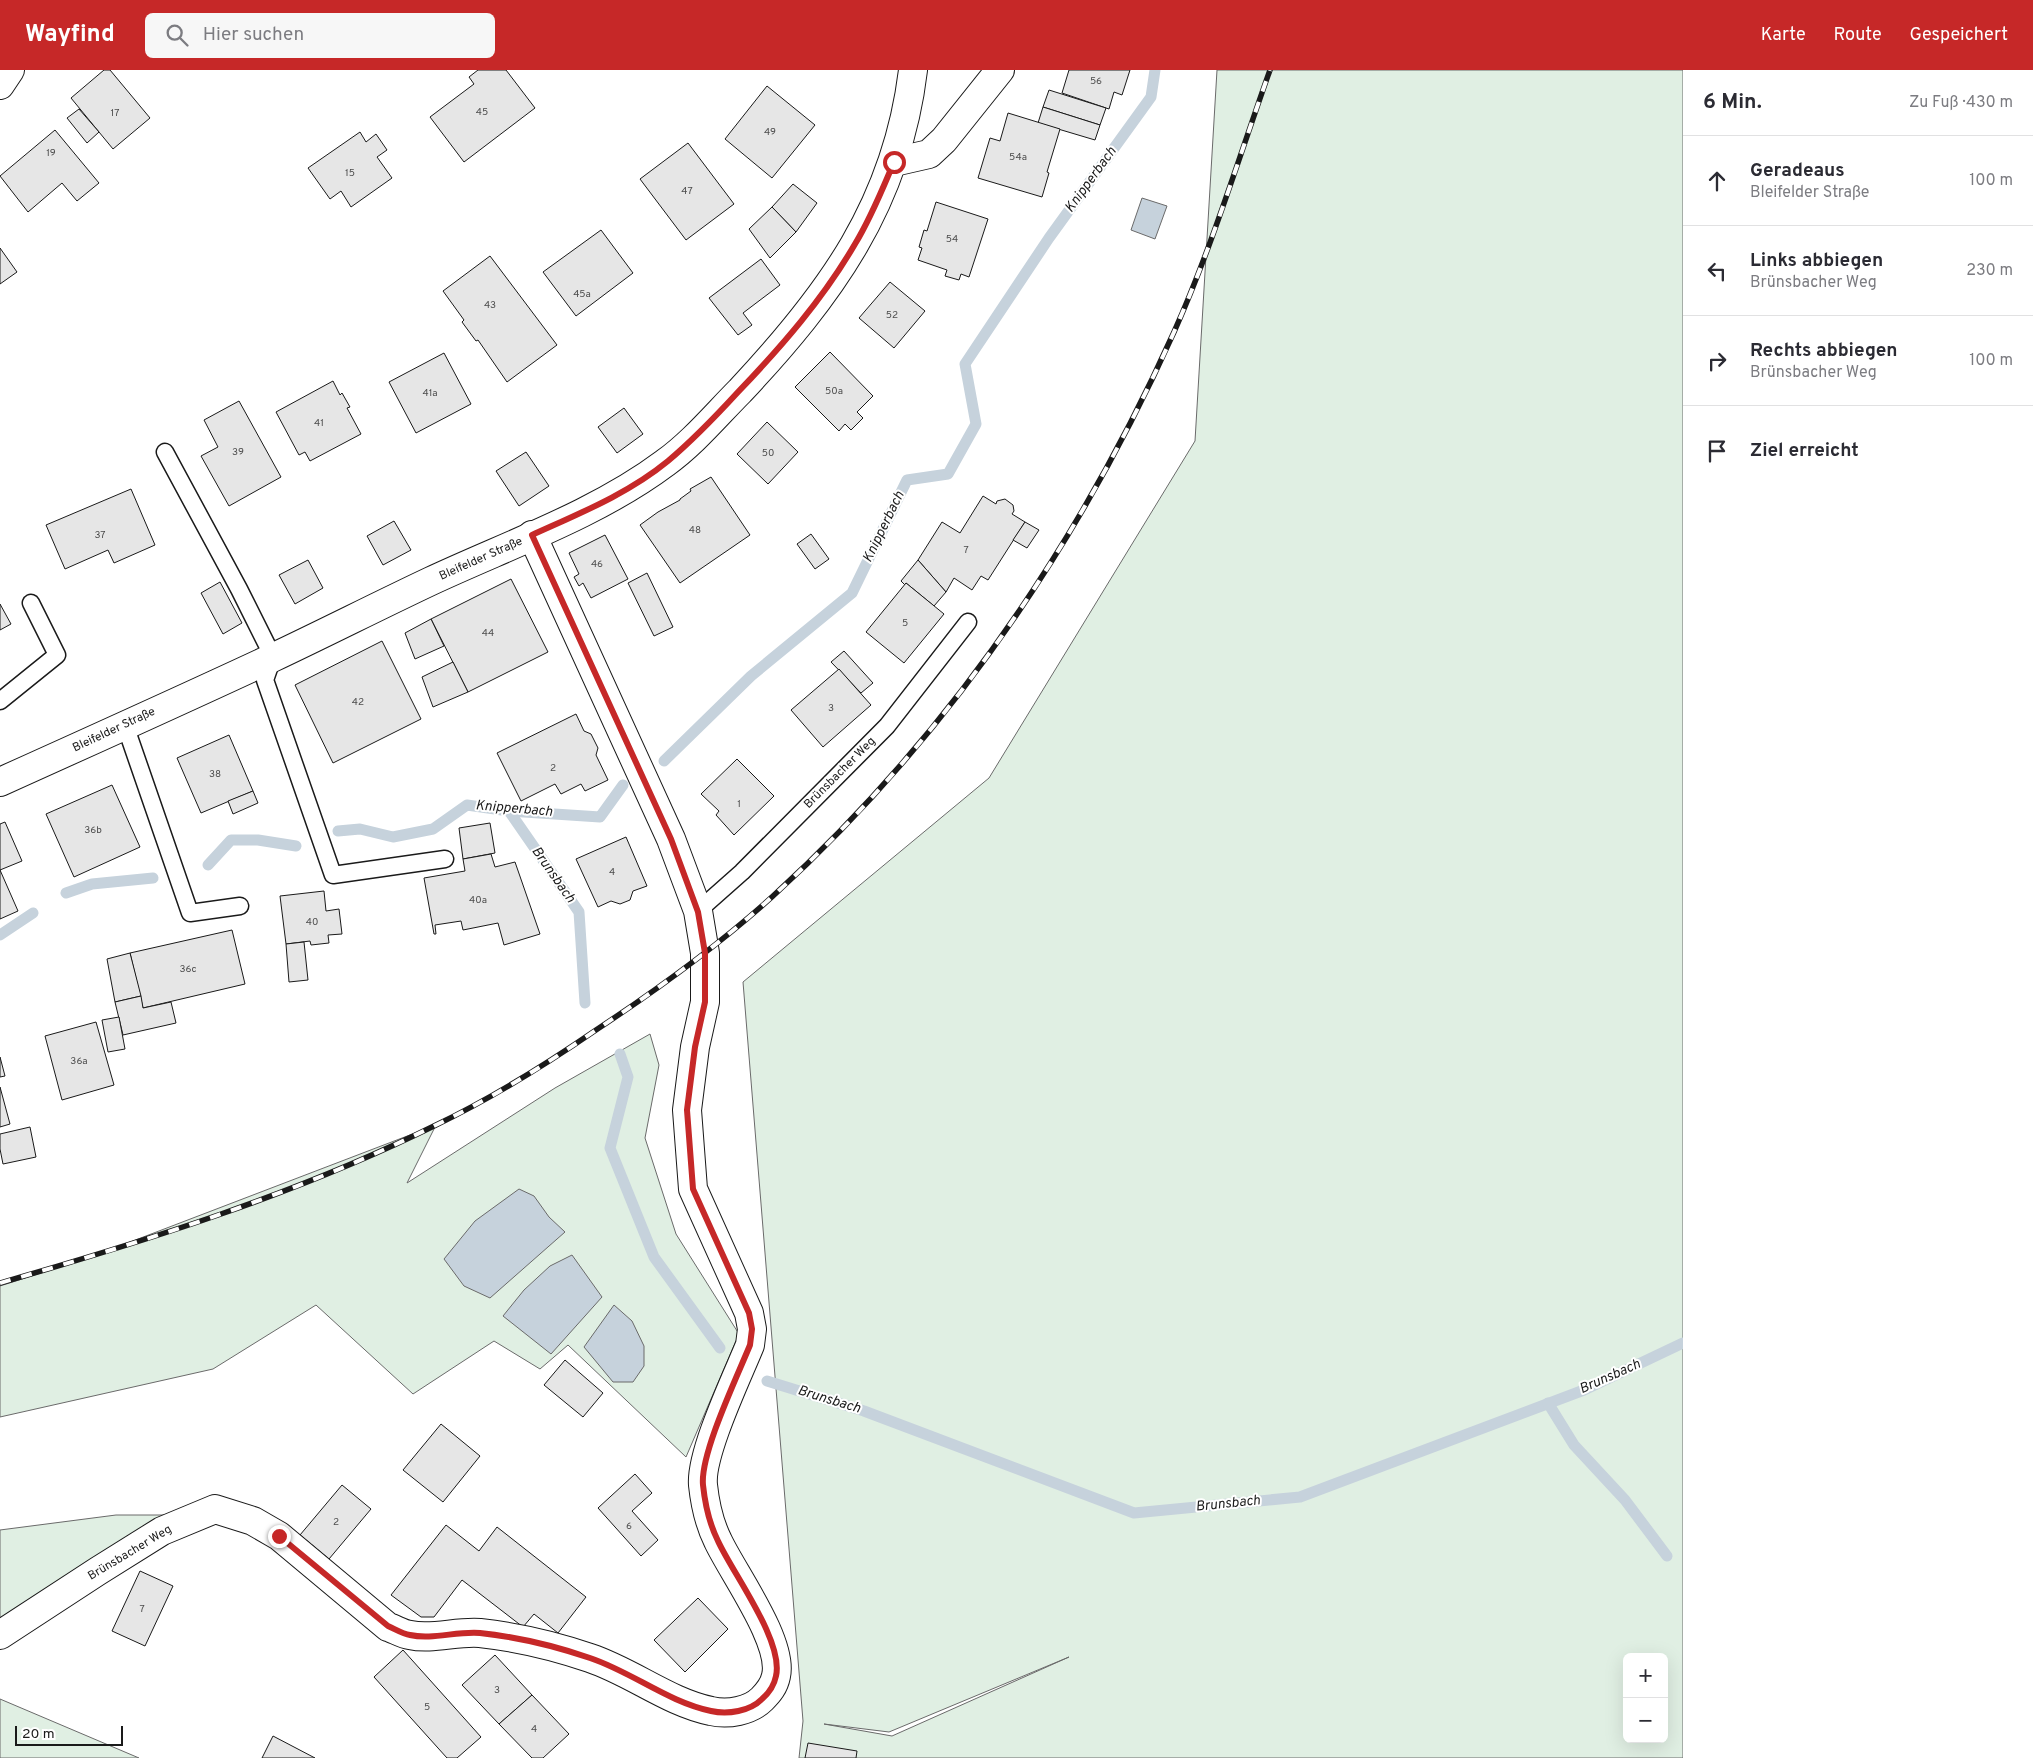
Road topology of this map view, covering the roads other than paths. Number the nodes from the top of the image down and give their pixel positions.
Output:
1 (10, 70) edge
2 (913, 70) edge
3 (1000, 70) edge
4 (0, 85) edge
5 (894, 162) junction
6 (165, 452) dead end
7 (532, 535) junction
8 (31, 603) dead end
9 (968, 622) dead end
10 (273, 657) junction
11 (0, 701) edge
12 (125, 725) junction
13 (0, 782) edge
14 (445, 858) dead end
15 (240, 906) dead end
16 (698, 912) junction
17 (0, 1635) edge

1 - 4 street
2 - 5 street, Bleifelder Straße
3 - 5 street
5 - 7 street, Bleifelder Straße
6 - 10 lane
7 - 10 street, Bleifelder Straße
7 - 16 street, Brünsbacher Weg
8 - 11 lane
9 - 16 lane, Brünsbacher Weg
10 - 12 street, Bleifelder Straße
10 - 14 lane
12 - 13 street, Bleifelder Straße
12 - 15 lane
16 - 17 street, Brünsbacher Weg

